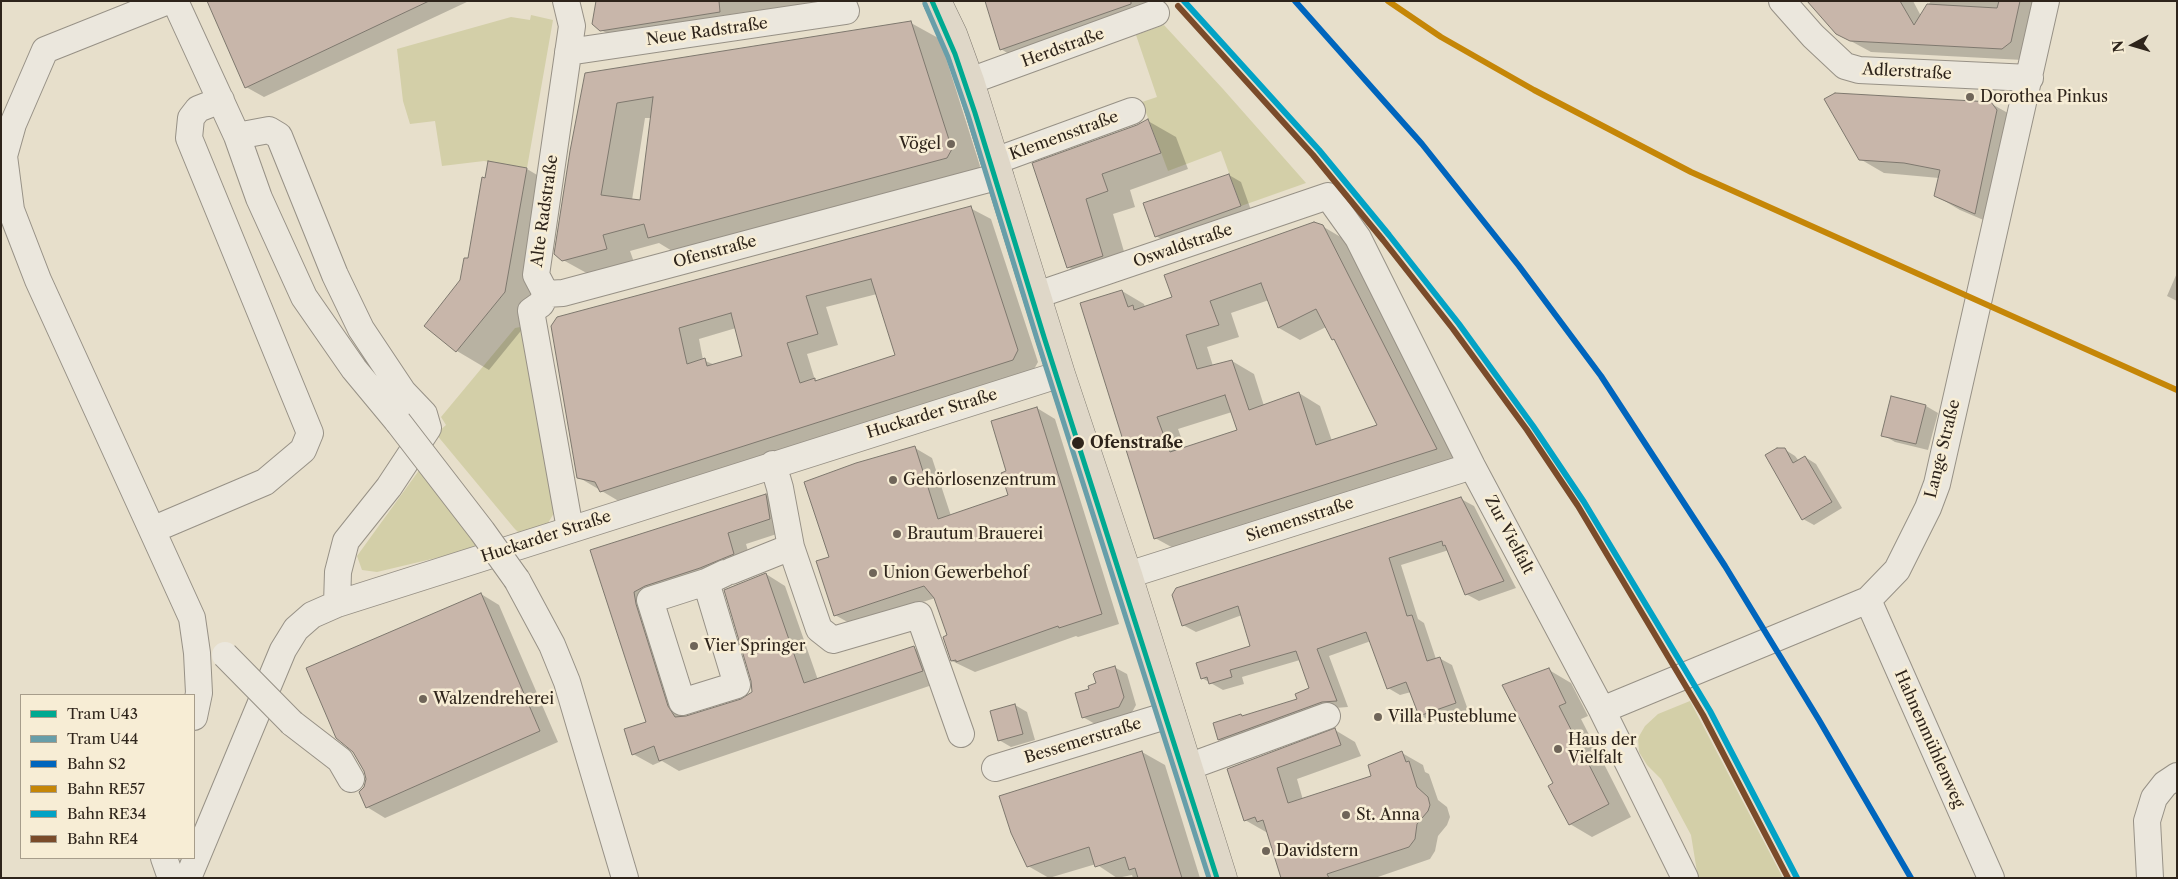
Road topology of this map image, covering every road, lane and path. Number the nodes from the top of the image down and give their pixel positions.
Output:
1 (168, 1) edge
2 (175, 1) edge
3 (566, 1) edge
4 (937, 1) edge
5 (1782, 1) edge
6 (2046, 1) edge
7 (844, 6) edge
8 (1156, 13) dead end
9 (568, 52) junction
10 (2030, 78) junction
11 (970, 81) junction
12 (221, 100) junction
13 (1132, 112) dead end
14 (237, 136) junction
15 (3, 156) edge
16 (998, 168) junction
17 (1328, 196) joint
18 (546, 294) junction
19 (1037, 295) junction
20 (1061, 374) junction
21 (773, 464) junction
22 (1472, 466) junction
23 (570, 529) junction
24 (152, 530) junction
25 (791, 547) junction
26 (721, 575) junction
27 (1128, 575) junction
28 (1868, 600) junction
29 (336, 604) junction
30 (192, 618) junction
31 (1602, 710) junction
32 (195, 713) edge
33 (1172, 714) junction
34 (1327, 716) dead end
35 (961, 734) dead end
36 (1188, 767) junction
37 (995, 768) dead end
38 (2177, 776) edge
39 (351, 779) dead end
40 (164, 859) edge
41 (171, 878) edge
42 (188, 878) edge
43 (625, 878) edge
44 (1223, 878) edge
45 (1685, 878) edge
46 (1991, 878) edge
47 (2150, 878) edge

1 - 15 street
2 - 12 street
3 - 9 street, Alte Radstraße
4 - 11 main road
5 - 10 street, Adlerstraße
6 - 10 street, Lange Straße
7 - 9 street, Neue Radstraße
8 - 11 street, Herdstraße
9 - 18 street, Alte Radstraße
10 - 28 street, Lange Straße
11 - 16 main road
12 - 14 street
12 - 24 street
13 - 16 street, Klemensstraße
14 - 29 street
14 - 43 street, bridge
15 - 24 street
16 - 18 street, Ofenstraße
16 - 19 main road
17 - 19 street, Oswaldstraße
17 - 22 street, Zur Vielfalt
18 - 23 street
19 - 20 main road
20 - 21 street, Huckarder Straße
20 - 27 main road
21 - 23 street, Huckarder Straße
21 - 25 street
22 - 27 street, Siemensstraße
22 - 31 street, Zur Vielfalt
23 - 29 street, Huckarder Straße
24 - 30 street
25 - 26 street
25 - 35 street
26 - 26 street
27 - 33 main road
28 - 31 street, Lange Straße
28 - 46 street, Hahnenmühlenweg
29 - 42 street, Huckarder Straße
30 - 32 street
30 - 39 street, bridge
31 - 45 street, Zur Vielfalt
33 - 36 main road
33 - 37 street, Bessemerstraße
34 - 36 street
36 - 44 main road
38 - 47 street
40 - 41 street

